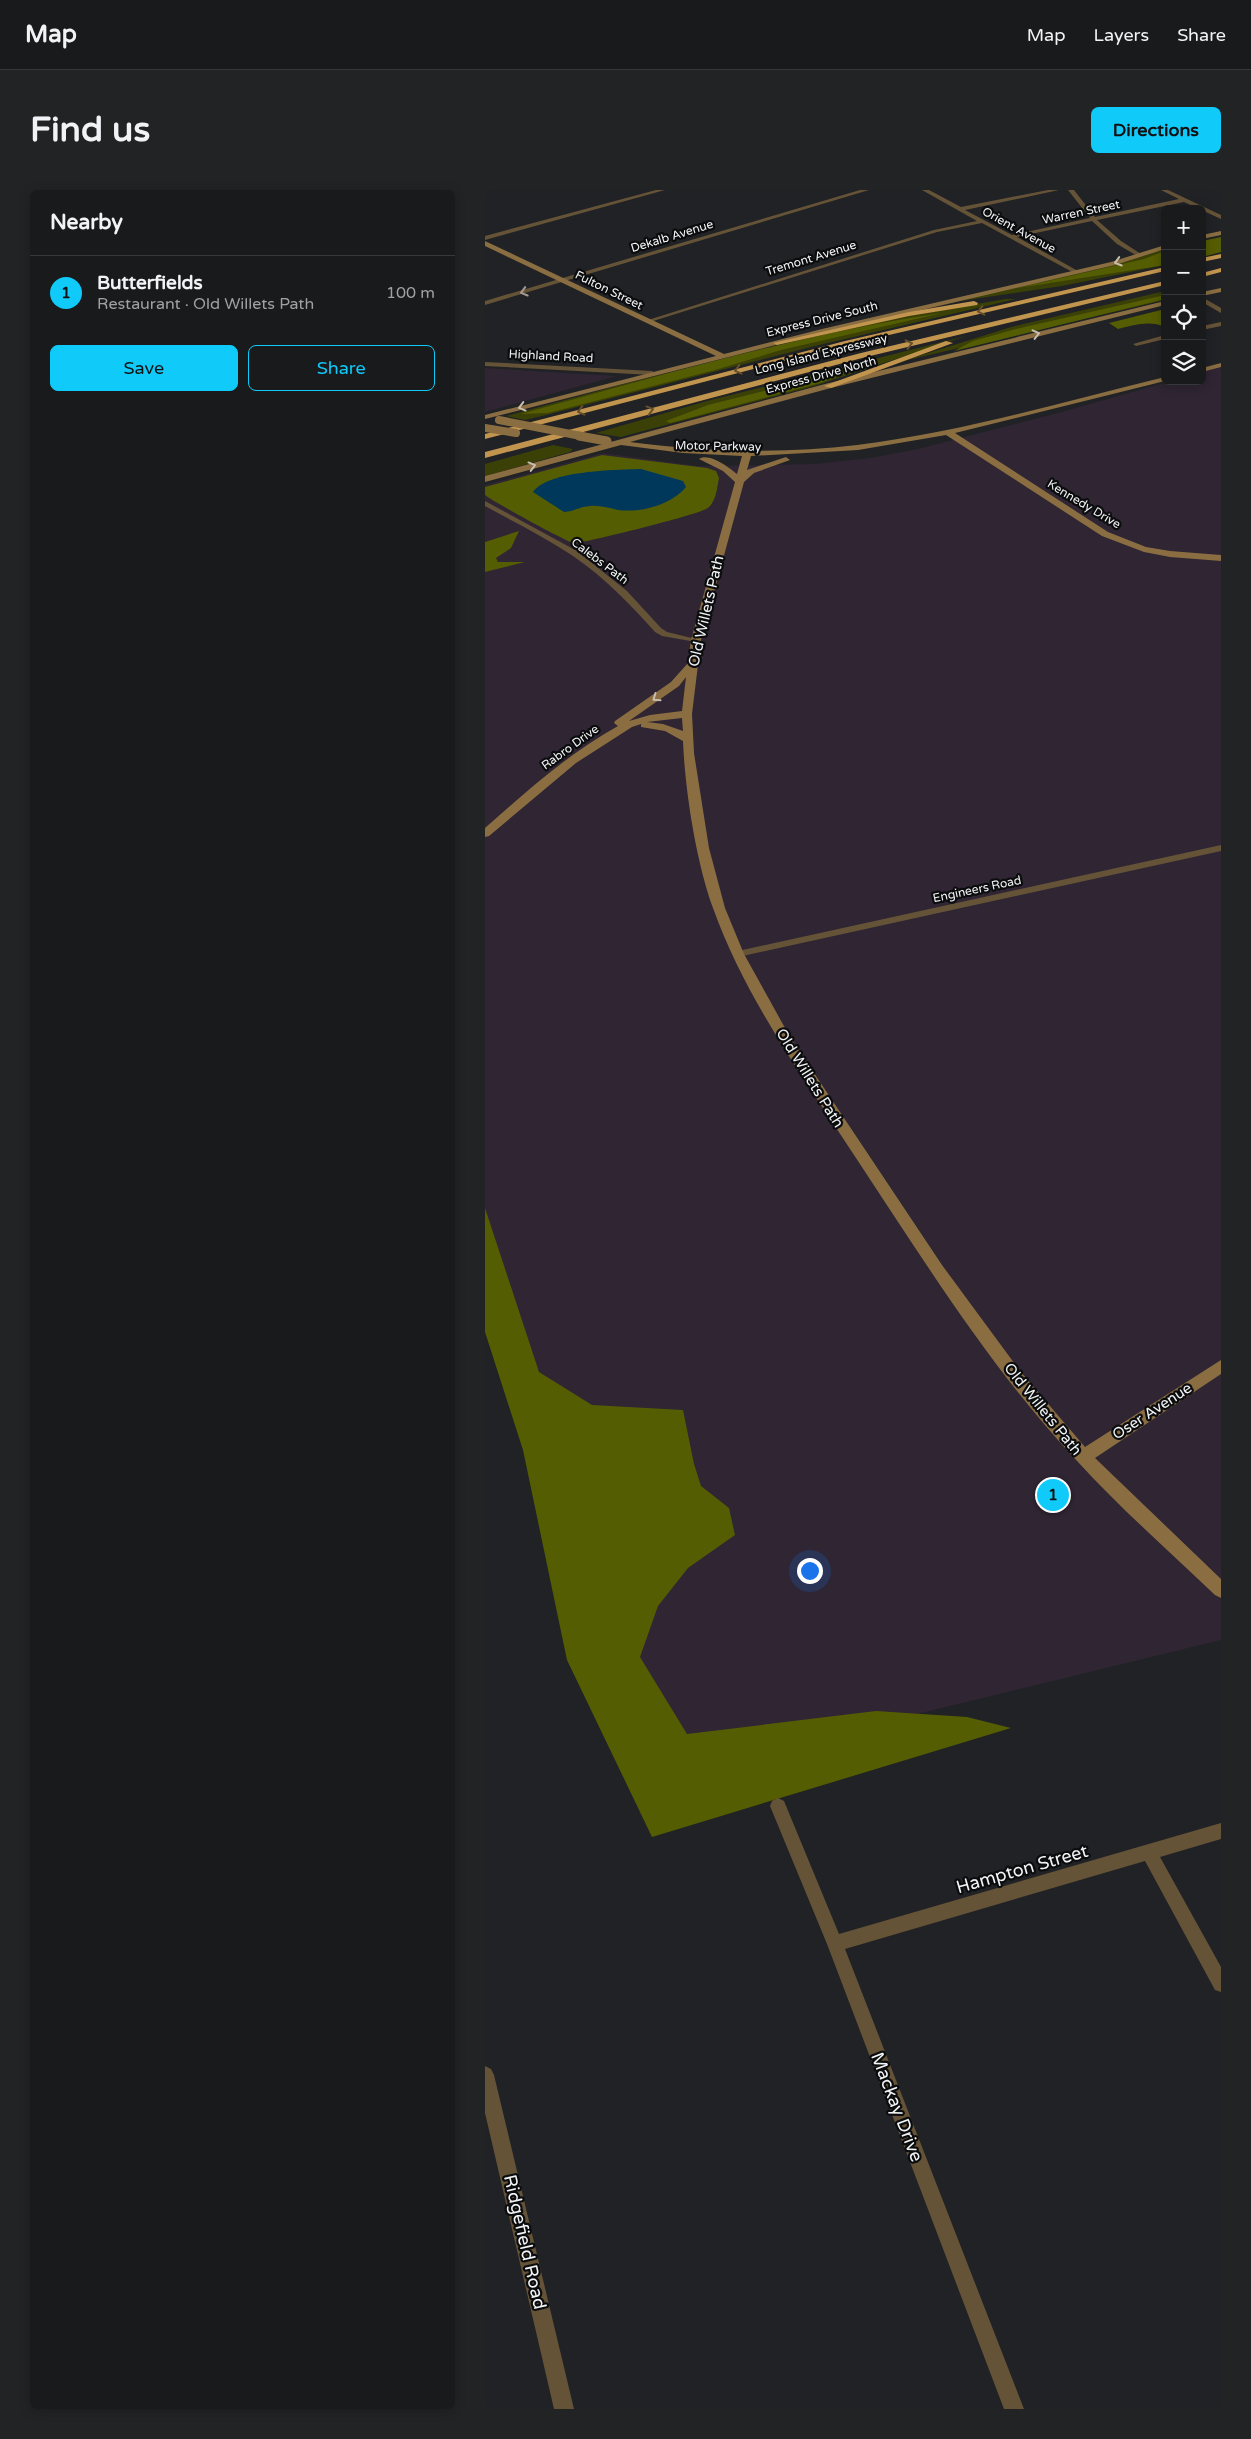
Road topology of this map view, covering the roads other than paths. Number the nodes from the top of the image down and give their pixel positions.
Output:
1 (662, 190) edge
2 (866, 190) edge
3 (925, 190) edge
4 (1056, 190) edge
5 (1071, 190) edge
6 (1177, 190) edge
7 (1166, 191) edge
8 (1184, 200) junction
9 (961, 209) junction
10 (1221, 217) edge
11 (1093, 219) junction
12 (983, 221) junction
13 (1221, 233) edge
14 (1206, 236) edge
15 (1011, 237) junction
16 (485, 238) edge
17 (485, 243) edge
18 (1161, 248) edge
19 (1139, 255) junction
20 (1221, 256) edge
21 (1206, 259) edge
22 (1161, 269) edge
23 (1161, 269) edge
24 (1221, 270) edge
25 (1076, 272) junction
26 (1206, 274) edge
27 (563, 280) junction
28 (1161, 284) edge
29 (1161, 285) edge
30 (1221, 290) edge
31 (1206, 293) edge
32 (1206, 301) edge
33 (1221, 302) edge
34 (485, 303) edge
35 (1161, 304) edge
36 (1211, 304) junction
37 (1221, 310) edge
38 (648, 321) junction
39 (1221, 324) edge
40 (1206, 327) edge
41 (1161, 338) edge
42 (777, 343) junction
43 (1136, 344) dead end
44 (723, 356) junction
45 (485, 364) edge
46 (1221, 365) edge
47 (1206, 369) edge
48 (616, 371) junction
49 (652, 373) junction
50 (1161, 380) edge
51 (620, 381) junction
52 (828, 386) junction
53 (486, 416) edge
54 (485, 428) edge
55 (672, 428) junction
56 (948, 432) junction
57 (485, 437) edge
58 (618, 443) junction
59 (595, 447) junction
60 (683, 450) junction
61 (485, 455) edge
62 (746, 457) junction
63 (703, 460) junction
64 (786, 460) junction
65 (485, 479) edge
66 (739, 481) junction
67 (485, 503) edge
68 (1221, 558) edge
69 (696, 640) junction
70 (692, 665) junction
71 (687, 714) junction
72 (629, 724) junction
73 (604, 739) junction
74 (689, 740) junction
75 (485, 834) edge
76 (1221, 848) edge
77 (738, 954) junction
78 (1221, 1366) edge
79 (1083, 1457) junction
80 (1221, 1590) edge
81 (778, 1806) dead end
82 (1221, 1831) edge
83 (1149, 1853) junction
84 (835, 1944) junction
85 (1221, 1984) edge
86 (485, 2075) edge
87 (565, 2409) edge
88 (1014, 2409) edge

1 - 16 street
2 - 27 street, Dekalb Avenue
3 - 9 street, Orient Avenue
4 - 9 street
5 - 11 street
6 - 7 street
7 - 8 street
8 - 10 street
8 - 11 street, Warren Street
9 - 12 street, Orient Avenue
11 - 15 street, Warren Street
11 - 19 street
12 - 15 street, Orient Avenue
12 - 38 street, Tremont Avenue
13 - 14 main road
15 - 25 street, Orient Avenue
17 - 27 main road, Fulton Street
18 - 19 main road, Express Drive South
19 -> 25 main road, Express Drive South
20 - 21 highway
22 - 42 highway
23 -> 57 highway, Long Island Expressway
24 - 26 highway
25 - 42 main road, Express Drive South
27 -> 34 street, Dekalb Avenue
27 - 38 main road, Fulton Street
61 -> 28 highway, Long Island Expressway
29 - 52 highway
30 - 31 main road
32 - 36 street
33 - 36 street
52 -> 35 main road, Express Drive North
36 - 37 street
38 - 44 main road, Fulton Street
39 - 40 street
41 - 43 street
42 - 44 main road, Express Drive South
44 - 49 main road, Express Drive South
45 - 48 street, Highland Road
46 - 47 main road
48 - 49 street, Highland Road
48 - 51 street
49 - 51 main road, Express Drive South
50 - 56 main road, Motor Parkway
51 -> 53 main road, Express Drive South
52 - 55 main road, Express Drive North
53 - 58 main road, Motor Parkway, bridge
54 - 59 main road, Motor Parkway, bridge
55 - 58 main road, Express Drive North
55 - 60 main road
56 - 62 main road, Motor Parkway
56 - 64 main road, Motor Parkway
56 - 68 main road, Kennedy Drive
58 - 59 main road, Express Drive North
58 - 60 main road, Motor Parkway
59 - 63 main road, Motor Parkway
65 -> 59 main road, Express Drive North
60 - 62 main road, Motor Parkway
62 - 63 main road, Motor Parkway
62 - 64 main road, Motor Parkway
62 - 66 main road, Old Willets Path
63 - 66 main road
64 - 66 main road
66 - 69 main road, Old Willets Path
67 - 69 street, Calebs Path
69 - 70 main road, Old Willets Path
70 - 71 main road, Old Willets Path
70 -> 73 main road
71 - 72 main road, Rabro Drive
71 - 74 main road, Old Willets Path
72 - 73 main road, Rabro Drive
72 - 74 main road
73 - 75 main road, Rabro Drive
74 - 77 main road, Old Willets Path
76 - 77 street, Engineers Road
77 - 79 main road, Old Willets Path
78 - 79 main road, Oser Avenue
79 - 80 main road, Old Willets Path
81 - 84 street, Mackay Drive
82 - 83 street, Hampton Street
83 - 84 street, Hampton Street
83 - 85 street
84 - 88 street, Mackay Drive
86 - 87 street, Ridgefield Road

